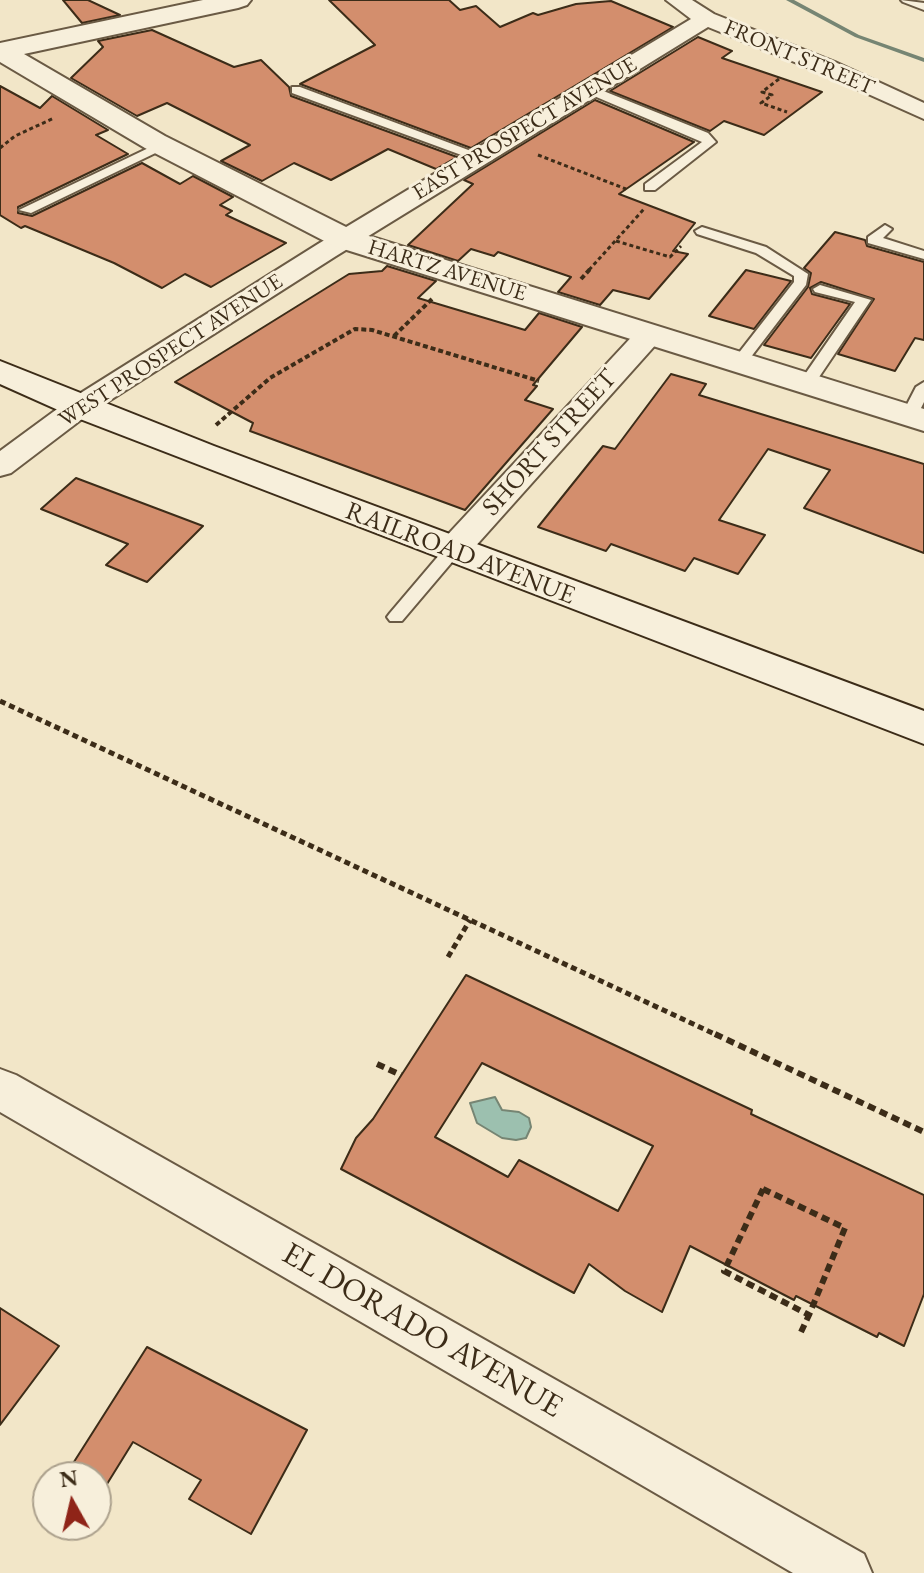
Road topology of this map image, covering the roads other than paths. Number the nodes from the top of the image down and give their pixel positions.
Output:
1 (238, 0) edge
2 (677, 0) edge
3 (907, 0) edge
4 (924, 7) edge
5 (706, 19) junction
6 (0, 51) edge
7 (296, 90) dead end
8 (591, 90) junction
9 (924, 112) edge
10 (164, 146) junction
11 (480, 157) junction
12 (650, 187) road end
13 (26, 210) dead end
14 (885, 229) dead end
15 (702, 231) road end
16 (345, 239) junction
17 (924, 255) edge
18 (820, 289) dead end
19 (649, 335) junction
20 (739, 363) junction
21 (0, 371) edge
22 (807, 383) junction
23 (79, 407) junction
24 (919, 408) edge
25 (0, 466) edge
26 (452, 551) junction
27 (396, 617) dead end
28 (924, 728) edge
29 (0, 1089) edge
30 (845, 1573) edge

1 - 6 street
2 - 5 street, FRONT STREET
3 - 4 lane
5 - 8 street, EAST PROSPECT AVENUE
5 - 9 street, FRONT STREET
6 - 10 street, HARTZ AVENUE
7 - 11 lane
8 - 11 street, EAST PROSPECT AVENUE
8 - 12 lane
10 - 13 lane
10 - 16 street, HARTZ AVENUE
11 - 16 street, EAST PROSPECT AVENUE
14 - 17 lane
15 - 20 lane
16 - 19 street, HARTZ AVENUE
16 - 23 street, WEST PROSPECT AVENUE
18 - 22 lane
19 - 20 street, HARTZ AVENUE
19 - 26 street, SHORT STREET
20 - 22 street, HARTZ AVENUE
21 - 23 street, RAILROAD AVENUE
22 - 24 street, HARTZ AVENUE
23 - 25 street, WEST PROSPECT AVENUE
23 - 26 street, RAILROAD AVENUE
26 - 27 lane
26 - 28 street, RAILROAD AVENUE
29 - 30 street, EL DORADO AVENUE

